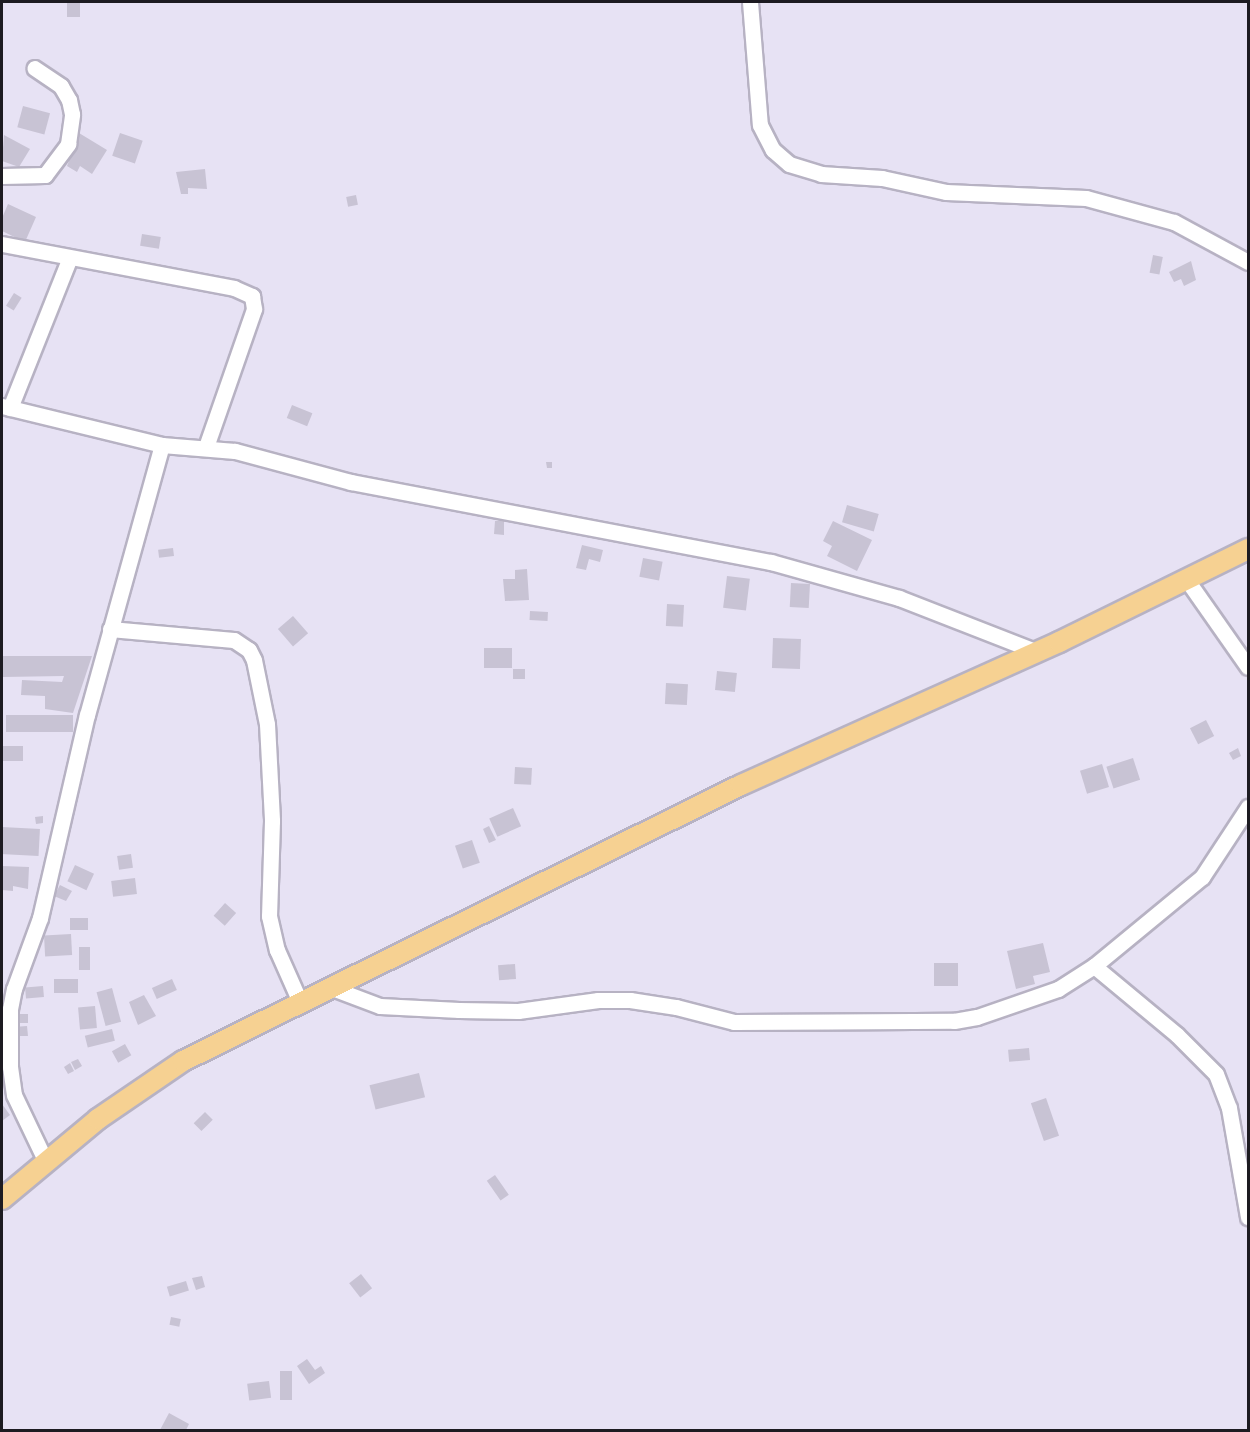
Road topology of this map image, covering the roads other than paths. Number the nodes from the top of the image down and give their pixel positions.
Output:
1 (750, 2) edge
2 (34, 68) dead end
3 (2, 176) edge
4 (2, 244) edge
5 (69, 260) junction
6 (1248, 262) edge
7 (6, 407) edge
8 (162, 445) junction
9 (206, 447) junction
10 (1248, 549) edge
11 (1186, 580) junction
12 (110, 629) junction
13 (1035, 651) junction
14 (1248, 668) edge
15 (1247, 811) edge
16 (1094, 966) junction
17 (332, 988) junction
18 (300, 1002) junction
19 (46, 1162) junction
20 (2, 1199) edge
21 (1248, 1216) edge

1 - 6 street
2 - 3 street
4 - 5 street
5 - 7 street
5 - 9 street
7 - 8 street
8 - 9 street
8 - 12 street
9 - 13 street
10 - 11 main road
11 - 13 main road
11 - 14 street
12 - 18 street
12 - 19 street
13 - 17 main road
15 - 16 street
16 - 17 street
16 - 21 street
17 - 18 main road
18 - 19 main road
19 - 20 main road

